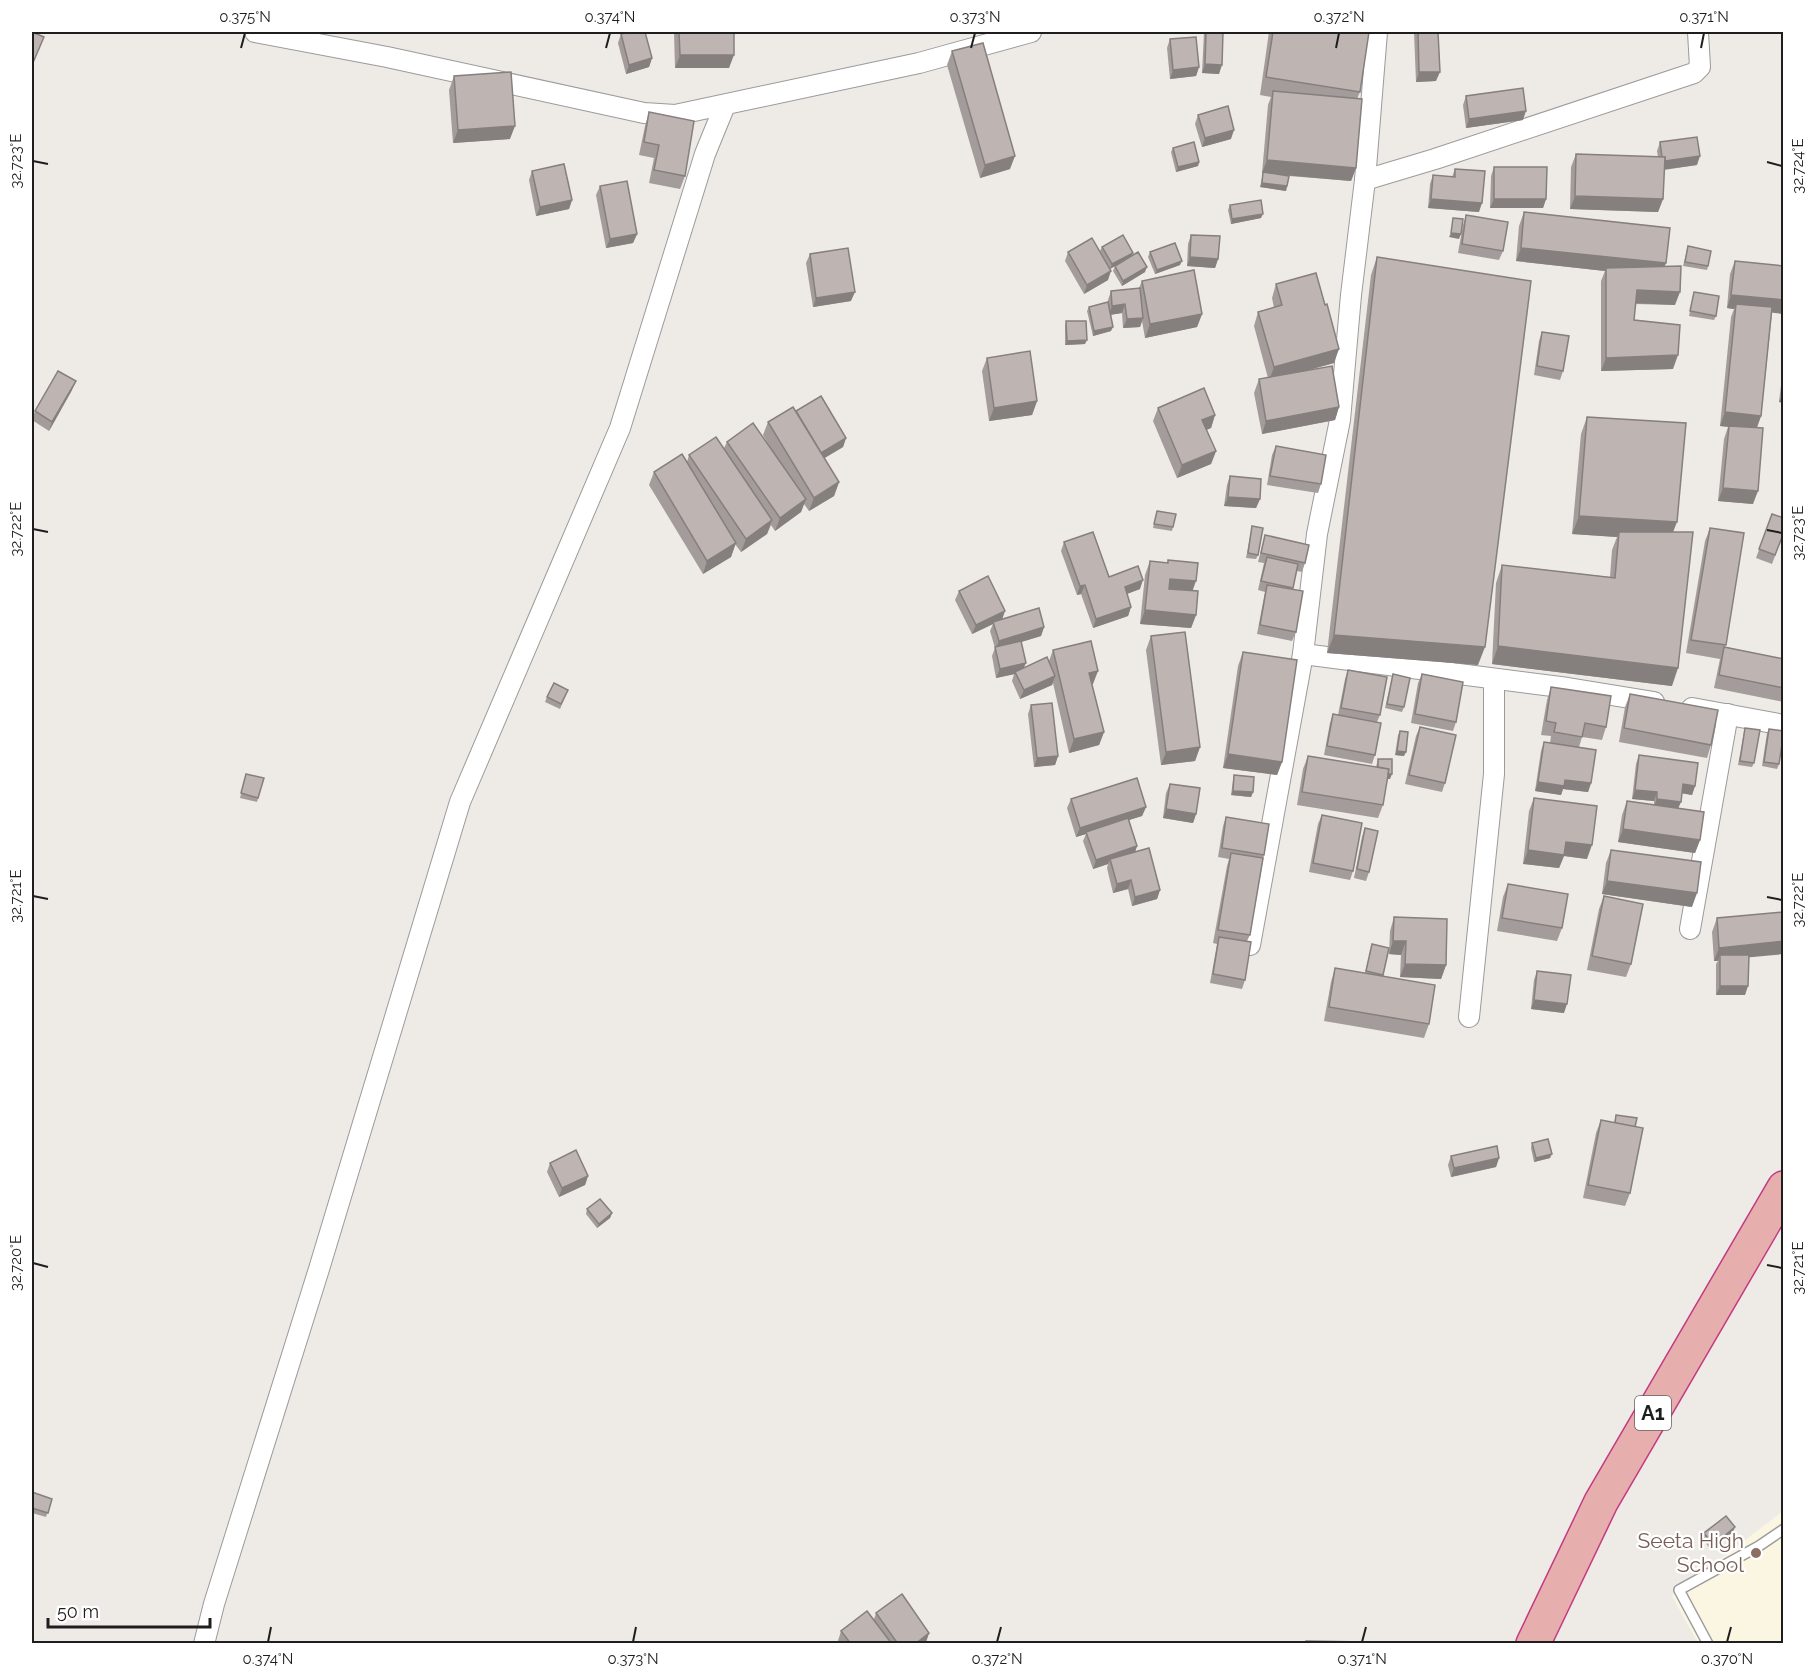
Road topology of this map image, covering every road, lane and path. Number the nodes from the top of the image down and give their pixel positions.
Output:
1 (255, 32) edge
2 (1031, 32) edge
3 (1377, 32) edge
4 (1698, 32) edge
5 (725, 105) junction
6 (1365, 180) junction
7 (1303, 654) junction
8 (1494, 680) junction
9 (1728, 714) junction
10 (1784, 725) edge
11 (1690, 929) dead end
12 (1250, 945) edge
13 (1469, 1017) dead end
14 (1784, 1188) edge
15 (1784, 1529) edge
16 (204, 1644) edge
17 (1533, 1644) edge
18 (1708, 1644) edge

1 - 5 street
2 - 5 street
3 - 6 street
4 - 6 street
5 - 16 street
6 - 7 street
7 - 8 street
7 - 12 street
8 - 9 street
8 - 13 street
9 - 10 street
9 - 11 street
14 - 17 highway, A1
15 - 18 lane

